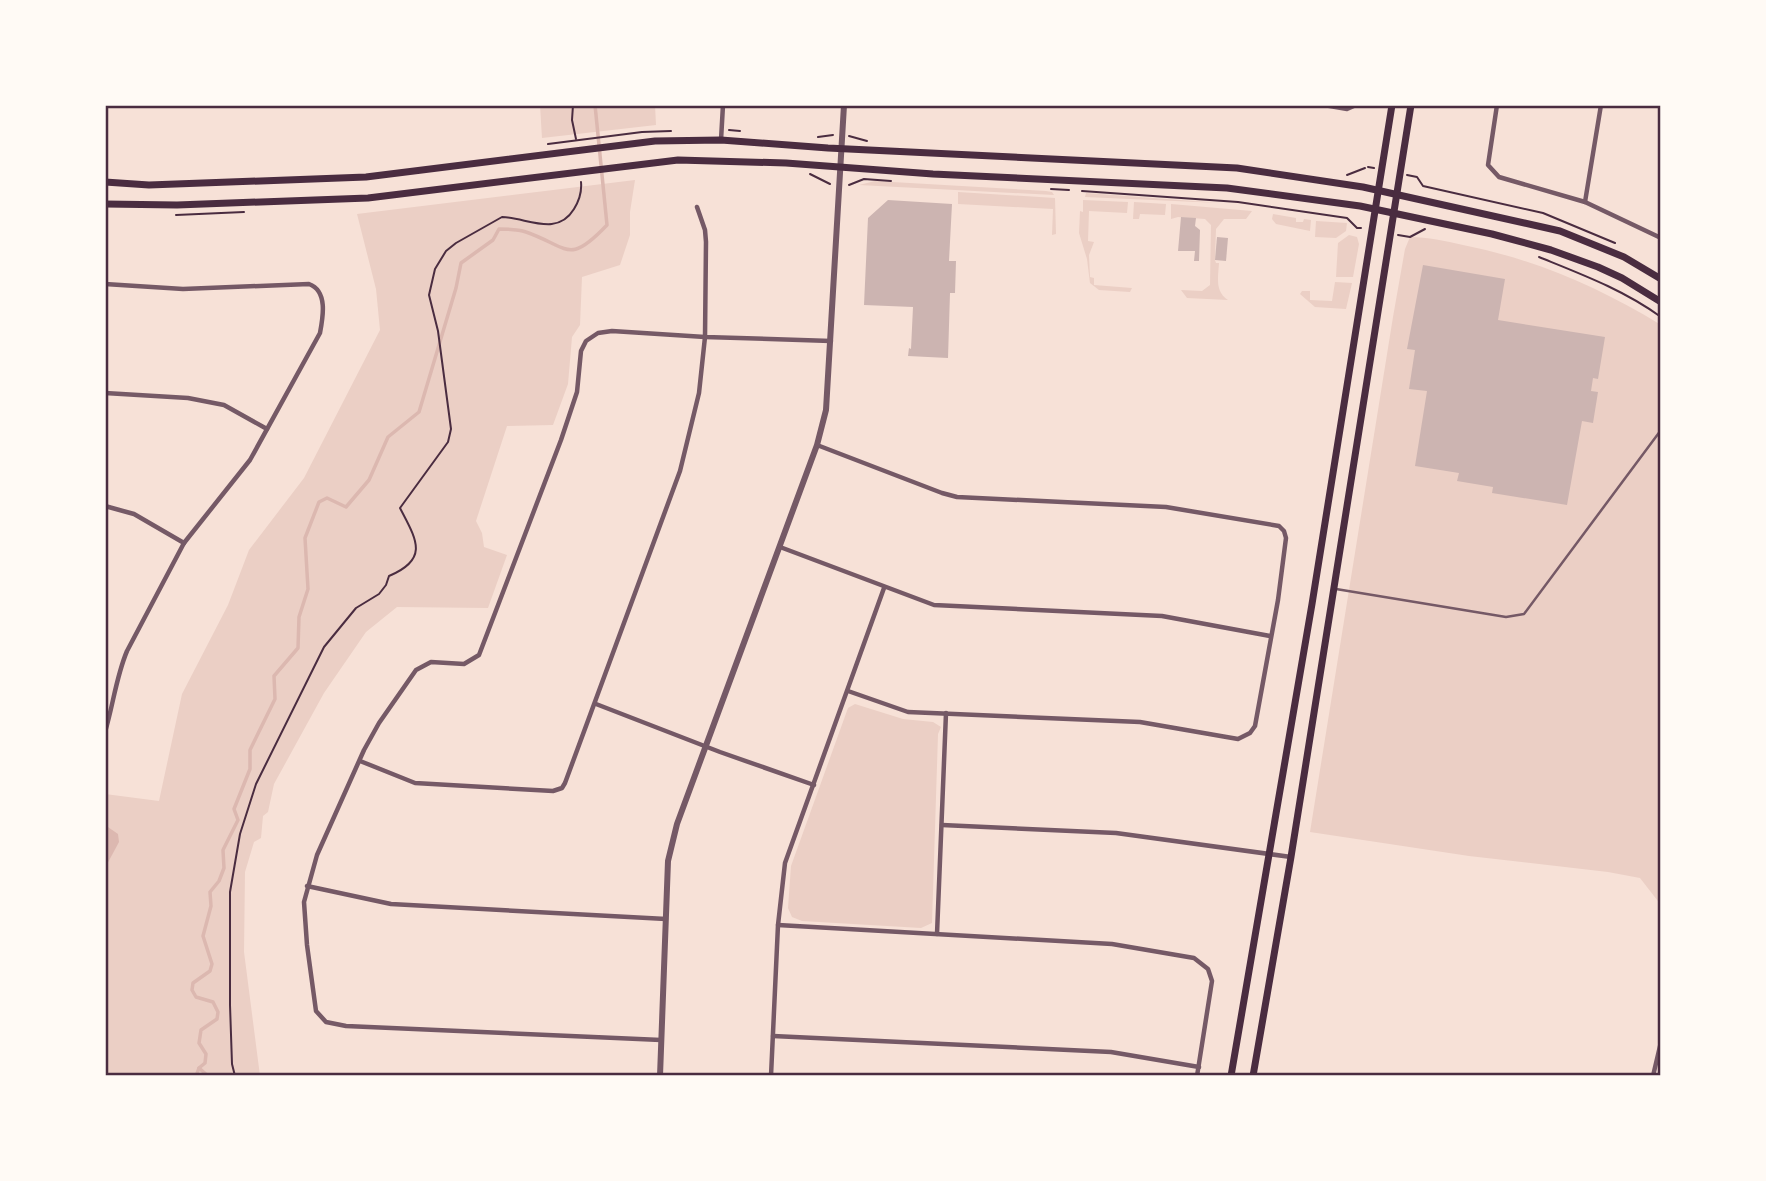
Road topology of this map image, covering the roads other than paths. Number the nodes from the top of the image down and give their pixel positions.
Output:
1 (723, 105) edge
2 (844, 105) edge
3 (1324, 105) edge
4 (1356, 105) edge
5 (1392, 105) edge
6 (1411, 105) edge
7 (1497, 105) edge
8 (1601, 105) edge
9 (721, 140) junction
10 (842, 149) junction
11 (841, 166) junction
12 (105, 182) edge
13 (1378, 191) junction
14 (1395, 195) junction
15 (1585, 202) junction
16 (105, 204) edge
17 (697, 207) dead end
18 (1375, 209) junction
19 (1393, 212) junction
20 (1661, 238) edge
21 (1661, 279) edge
22 (105, 284) edge
23 (1661, 302) edge
24 (705, 337) junction
25 (831, 341) junction
26 (105, 393) edge
27 (267, 429) junction
28 (1661, 430) edge
29 (817, 445) junction
30 (105, 506) edge
31 (184, 543) junction
32 (779, 547) junction
33 (884, 588) junction
34 (1333, 589) junction
35 (1270, 636) junction
36 (848, 691) junction
37 (596, 704) junction
38 (946, 713) junction
39 (105, 732) edge
40 (705, 747) junction
41 (360, 761) junction
42 (814, 785) junction
43 (942, 825) junction
44 (1269, 854) junction
45 (1291, 857) junction
46 (307, 886) junction
47 (666, 919) junction
48 (778, 925) junction
49 (937, 934) junction
50 (773, 1036) junction
51 (662, 1041) junction
52 (1661, 1042) edge
53 (1199, 1067) junction
54 (660, 1076) edge
55 (771, 1076) edge
56 (1197, 1076) edge
57 (1231, 1076) edge
58 (1253, 1076) edge
59 (1653, 1076) edge

1 - 9 street
2 - 10 street
3 - 4 street
5 - 13 main road
6 - 14 main road
7 - 15 street
8 - 15 street
9 - 10 main road
9 - 12 main road
10 - 11 street
10 - 13 main road
11 - 16 main road
11 - 18 main road
11 - 25 street
13 - 14 main road
13 - 18 main road
14 - 19 main road
14 - 21 main road
15 - 20 street
17 - 24 street
18 - 19 main road
18 - 44 main road
19 - 23 main road
19 - 34 main road
22 - 27 street
24 - 25 street
24 - 37 street
24 - 41 street
25 - 29 street
26 - 27 street
27 - 31 street
28 - 34 lane
29 - 32 street
29 - 35 street
30 - 31 street
31 - 39 street
32 - 33 street
32 - 40 street
33 - 35 street
33 - 36 street
34 - 45 main road
35 - 38 street
36 - 38 street
36 - 42 street
37 - 40 street
37 - 41 street
38 - 43 street
40 - 42 street
40 - 47 street
41 - 46 street
42 - 48 street
43 - 44 street
43 - 49 street
44 - 45 street
44 - 57 main road
45 - 58 main road
46 - 47 street
46 - 51 street
47 - 51 street
48 - 49 street
48 - 50 street
49 - 53 street
50 - 53 street
50 - 55 street
51 - 54 street
52 - 59 street
53 - 56 street

